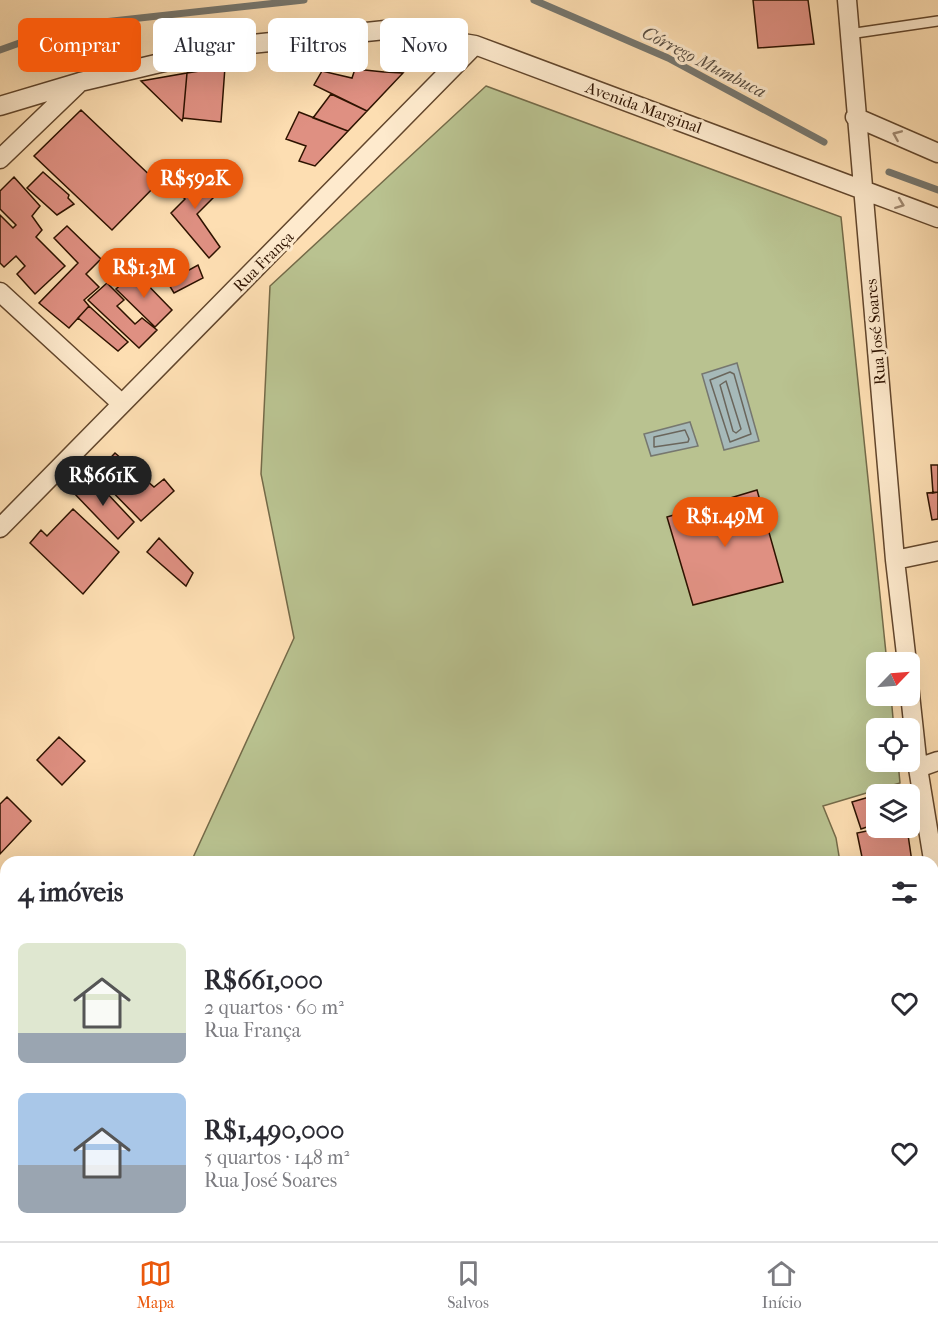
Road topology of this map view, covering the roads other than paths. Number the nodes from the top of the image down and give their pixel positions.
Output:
1 (847, 0) edge
2 (938, 21) edge
3 (849, 34) junction
4 (475, 45) junction
5 (80, 82) junction
6 (0, 106) edge
7 (855, 117) junction
8 (938, 153) edge
9 (0, 159) edge
10 (862, 190) junction
11 (938, 218) edge
12 (0, 292) edge
13 (122, 404) junction
14 (0, 528) edge
15 (938, 551) edge
16 (895, 560) junction
17 (906, 652) edge
18 (938, 761) edge
19 (920, 767) edge
20 (919, 772) edge
21 (932, 856) edge

1 - 3 street, Rua José Soares
2 - 3 lane
3 - 7 street, Rua José Soares
4 - 5 street, Avenida Marginal
4 - 10 street, Avenida Marginal
4 - 13 street, Rua França
5 - 6 street, Avenida Marginal
5 - 9 street
8 -> 7 street
7 - 10 street, Rua José Soares
10 -> 11 street, Avenida Marginal
10 - 16 street, Rua José Soares
12 - 13 street
13 - 14 street, Rua França
15 - 16 street
16 - 17 street, Rua José Soares
18 - 19 street
20 - 21 street

